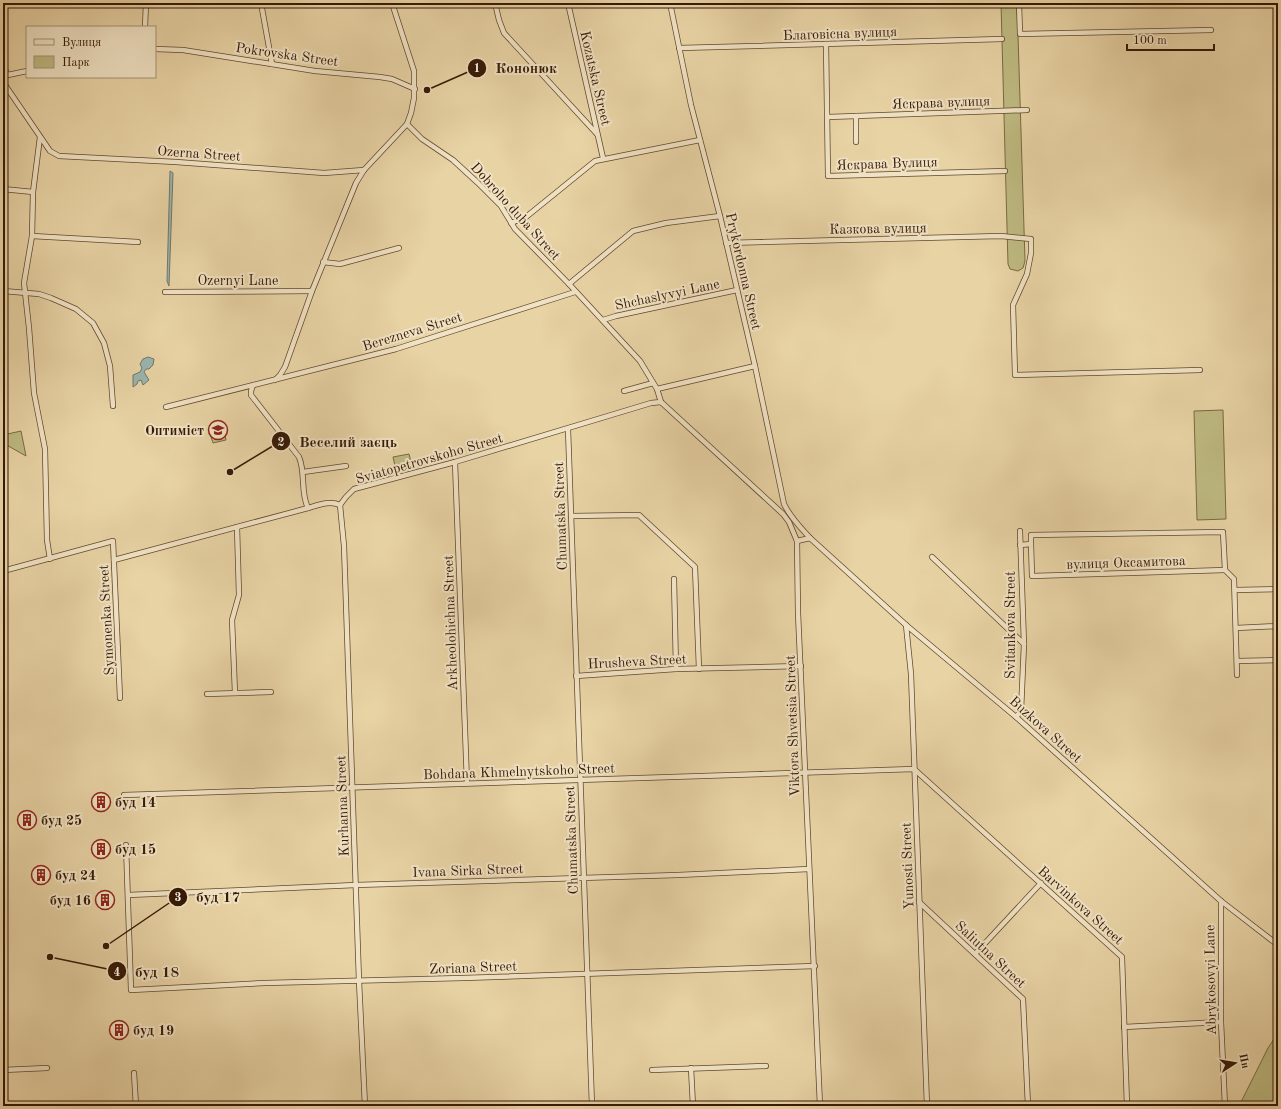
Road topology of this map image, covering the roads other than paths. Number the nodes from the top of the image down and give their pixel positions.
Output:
1 (146, 3) edge
2 (261, 3) edge
3 (392, 3) edge
4 (495, 3) edge
5 (568, 3) edge
6 (670, 3) edge
7 (1020, 3) edge
8 (144, 26) edge
9 (1211, 30) dead end
10 (1002, 39) dead end
11 (826, 44) junction
12 (679, 48) junction
13 (156, 49) edge
14 (3, 64) edge
15 (272, 64) junction
16 (26, 71) edge
17 (5, 75) edge
18 (3, 82) edge
19 (414, 88) junction
20 (1026, 110) dead end
21 (856, 116) junction
22 (828, 117) junction
23 (407, 124) junction
24 (597, 134) junction
25 (40, 137) junction
26 (700, 140) junction
27 (856, 142) dead end
28 (603, 158) junction
29 (364, 170) junction
30 (1005, 171) dead end
31 (3, 190) edge
32 (33, 192) junction
33 (720, 216) junction
34 (512, 223) junction
35 (32, 236) junction
36 (138, 242) dead end
37 (726, 243) junction
38 (399, 248) dead end
39 (323, 262) junction
40 (569, 284) junction
41 (737, 290) junction
42 (3, 291) edge
43 (312, 291) junction
44 (164, 292) dead end
45 (575, 292) junction
46 (26, 293) junction
47 (603, 320) junction
48 (755, 366) junction
49 (1200, 370) dead end
50 (275, 380) junction
51 (653, 383) junction
52 (254, 385) junction
53 (657, 389) junction
54 (624, 391) dead end
55 (661, 402) junction
56 (113, 406) dead end
57 (166, 408) dead end
58 (568, 429) junction
59 (455, 462) junction
60 (346, 466) dead end
61 (303, 472) junction
62 (340, 505) junction
63 (308, 508) junction
64 (571, 516) junction
65 (237, 527) junction
66 (1020, 530) dead end
67 (810, 538) junction
68 (797, 541) junction
69 (1031, 544) junction
70 (1020, 545) junction
71 (932, 557) dead end
72 (50, 558) junction
73 (114, 560) junction
74 (1225, 570) junction
75 (3, 571) edge
76 (674, 579) dead end
77 (1278, 589) edge
78 (1234, 590) junction
79 (906, 624) junction
80 (1278, 626) edge
81 (1236, 628) junction
82 (1024, 644) junction
83 (1278, 660) edge
84 (1237, 661) junction
85 (801, 666) junction
86 (676, 669) junction
87 (699, 669) junction
88 (1237, 675) dead end
89 (576, 676) junction
90 (271, 692) dead end
91 (235, 693) junction
92 (207, 694) dead end
93 (120, 698) dead end
94 (1016, 717) junction
95 (914, 768) junction
96 (805, 773) junction
97 (580, 780) junction
98 (467, 783) junction
99 (353, 787) junction
100 (124, 795) dead end
101 (126, 845) dead end
102 (809, 869) junction
103 (583, 878) junction
104 (1040, 883) junction
105 (356, 885) junction
106 (128, 896) junction
107 (1221, 901) junction
108 (919, 902) junction
109 (1278, 945) edge
110 (975, 954) junction
111 (815, 966) junction
112 (587, 973) junction
113 (359, 981) junction
114 (1221, 1022) junction
115 (1124, 1027) junction
116 (766, 1066) dead end
117 (47, 1068) dead end
118 (691, 1068) junction
119 (3, 1070) edge
120 (652, 1070) dead end
121 (134, 1073) dead end
122 (136, 1106) edge
123 (365, 1106) edge
124 (592, 1106) edge
125 (693, 1106) edge
126 (820, 1106) edge
127 (927, 1106) edge
128 (1028, 1106) edge
129 (1126, 1106) edge
130 (1225, 1106) edge

1 - 8 street
2 - 15 street
3 - 19 street
4 - 24 street
5 - 24 street, Kozatska Street
6 - 12 street, Prykordonna Street
7 - 9 street
10 - 11 street, Благовісна вулиця
11 - 12 street, Благовісна вулиця
11 - 22 street
12 - 26 street, Prykordonna Street
13 - 15 street, Pokrovska Street
14 - 17 street
15 - 19 street, Pokrovska Street
16 - 17 street
18 - 25 street, Ozerna Street
19 - 23 street
20 - 21 street, Яскрава вулиця
21 - 22 street, Яскрава вулиця
21 - 27 street, Яскрава вулиця
22 - 30 street, Яскрава Вулиця
23 - 29 street
23 - 34 street, Dobroho duba Street
24 - 28 street, Kozatska Street
25 - 29 street, Ozerna Street
25 - 32 street
26 - 28 street
26 - 33 street, Prykordonna Street
28 - 34 street
29 - 39 street
31 - 32 street
32 - 35 street
33 - 37 street, Prykordonna Street
33 - 40 street
34 - 40 street, Dobroho duba Street
35 - 36 street
35 - 46 street
37 - 41 street, Prykordonna Street
37 - 49 street, Казкова вулиця
38 - 39 street
39 - 43 street
40 - 45 street, Dobroho duba Street
41 - 47 street, Shchaslyvyi Lane
41 - 48 street, Prykordonna Street
42 - 46 street
43 - 44 street, Ozernyi Lane
43 - 50 street
45 - 47 street, Dobroho duba Street
45 - 50 street, Berezneva Street
46 - 56 street
46 - 72 street
47 - 51 street, Dobroho duba Street
48 - 53 street
48 - 67 street, Prykordonna Street
50 - 52 street, Berezneva Street
51 - 53 street, Dobroho duba Street
51 - 54 street
52 - 57 street, Berezneva Street
52 - 61 street
53 - 55 street, Dobroho duba Street
55 - 58 street, Sviatopetrovskoho Street
55 - 68 street, Viktora Shvetsia Street
58 - 59 street, Sviatopetrovskoho Street
58 - 64 street, Chumatska Street
59 - 62 street, Sviatopetrovskoho Street
59 - 98 street, Arkheolohichna Street
60 - 61 street
61 - 63 street
62 - 63 street
62 - 99 street, Kurhanna Street
63 - 65 street
64 - 87 street, Hrusheva Street
64 - 89 street, Chumatska Street
65 - 73 street
65 - 91 street
66 - 70 street, Svitankova Street
67 - 68 street
67 - 79 street, Buzkova Street
68 - 85 street, Viktora Shvetsia Street
69 - 70 street
69 - 74 street, вулиця Оксамитова
69 - 74 street
70 - 82 street, Svitankova Street
71 - 82 street
72 - 73 street, Symonenka Street
72 - 75 street
73 - 93 street, Symonenka Street
74 - 78 street
76 - 86 street
77 - 78 street
78 - 81 street
79 - 94 street, Buzkova Street
79 - 95 street, Yunosti Street
80 - 81 street
81 - 84 street
82 - 94 street, Svitankova Street
83 - 84 street
84 - 88 street
85 - 87 street, Hrusheva Street
85 - 96 street, Viktora Shvetsia Street
86 - 87 street, Hrusheva Street
86 - 89 street, Hrusheva Street
89 - 97 street, Chumatska Street
90 - 91 street
91 - 92 street
94 - 107 street, Buzkova Street
95 - 96 street, Bohdana Khmelnytskoho Street
95 - 104 street, Barvinkova Street
95 - 108 street, Yunosti Street
96 - 97 street, Bohdana Khmelnytskoho Street
96 - 102 street, Viktora Shvetsia Street
97 - 98 street, Bohdana Khmelnytskoho Street
97 - 103 street, Chumatska Street
98 - 99 street, Bohdana Khmelnytskoho Street
99 - 100 street, Bohdana Khmelnytskoho Street
99 - 105 street, Kurhanna Street
101 - 106 street
102 - 103 street, Ivana Sirka Street
102 - 111 street, Viktora Shvetsia Street
103 - 105 street, Ivana Sirka Street
103 - 112 street, Chumatska Street
104 - 110 street
104 - 115 street, Barvinkova Street
105 - 106 street, Ivana Sirka Street
105 - 113 street, Kurhanna Street
106 - 113 street, Zoriana Street
107 - 109 street, Buzkova Street
107 - 114 street, Abrykosovyi Lane
108 - 110 street, Saliutna Street
108 - 127 street, Yunosti Street
110 - 128 street, Saliutna Street
111 - 112 street, Zoriana Street
111 - 126 street, Viktora Shvetsia Street
112 - 113 street, Zoriana Street
112 - 124 street, Chumatska Street
113 - 123 street, Kurhanna Street
114 - 115 street
114 - 130 street, Abrykosovyi Lane
115 - 129 street, Barvinkova Street
116 - 118 street
117 - 119 street
118 - 120 street
118 - 125 street
121 - 122 street

